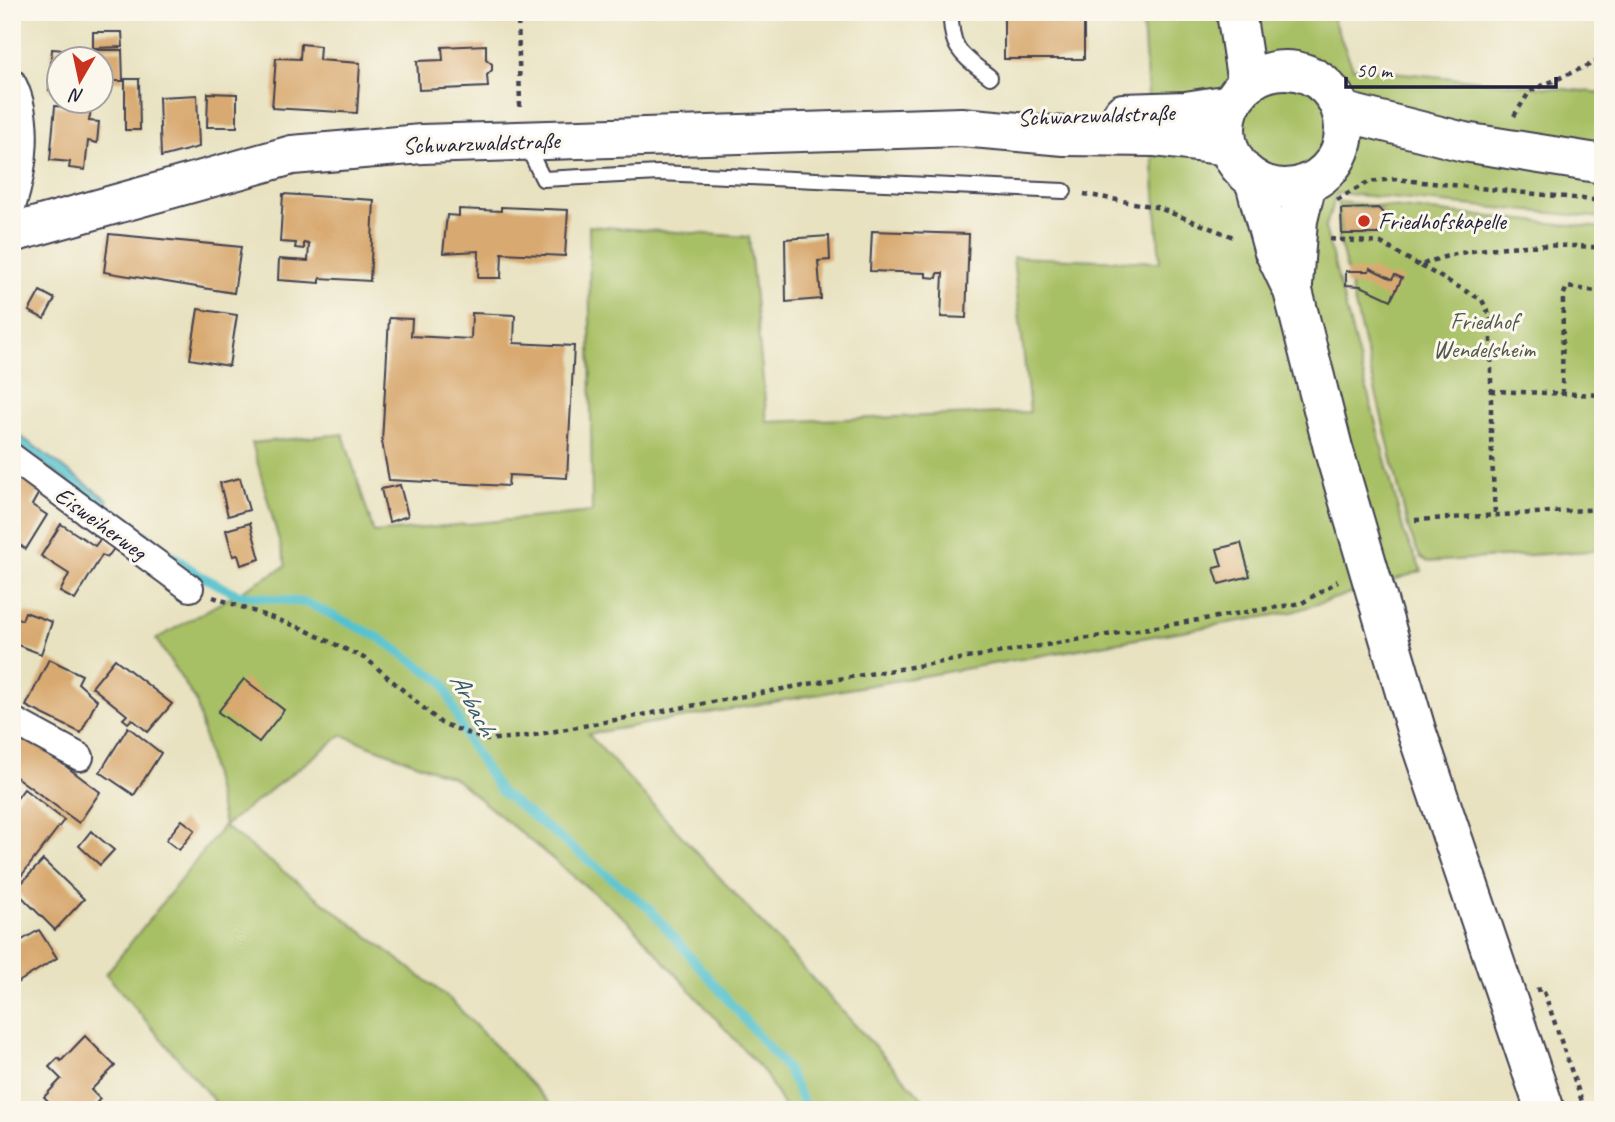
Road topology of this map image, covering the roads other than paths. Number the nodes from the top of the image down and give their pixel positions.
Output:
1 (951, 12) edge
2 (1236, 12) edge
3 (1250, 12) edge
4 (990, 76) dead end
5 (12, 82) edge
6 (1253, 86) junction
7 (1341, 111) junction
8 (529, 124) junction
9 (961, 127) junction
10 (1464, 142) junction
11 (1228, 146) junction
12 (1339, 150) junction
13 (1603, 164) edge
14 (1254, 179) junction
15 (1063, 191) dead end
16 (1318, 194) junction
17 (12, 207) edge
18 (12, 233) edge
19 (1293, 291) junction
20 (12, 457) edge
21 (190, 588) road end
22 (12, 720) edge
23 (80, 757) dead end
24 (1545, 1110) edge

1 - 4 lane
2 - 6 street
3 - 6 street
5 - 17 street
6 - 7 street
6 - 9 street, Schwarzwaldstraße
6 - 11 street
7 - 10 street
7 - 12 street
8 - 9 street, Schwarzwaldstraße
8 - 15 lane
8 - 18 street, Schwarzwaldstraße
9 - 11 street, Schwarzwaldstraße
10 - 12 street
10 - 13 street
11 - 14 street
12 - 16 street
14 - 16 street
14 - 19 street
16 - 19 street
19 - 24 street
20 - 21 street, Eisweiherweg
22 - 23 street

